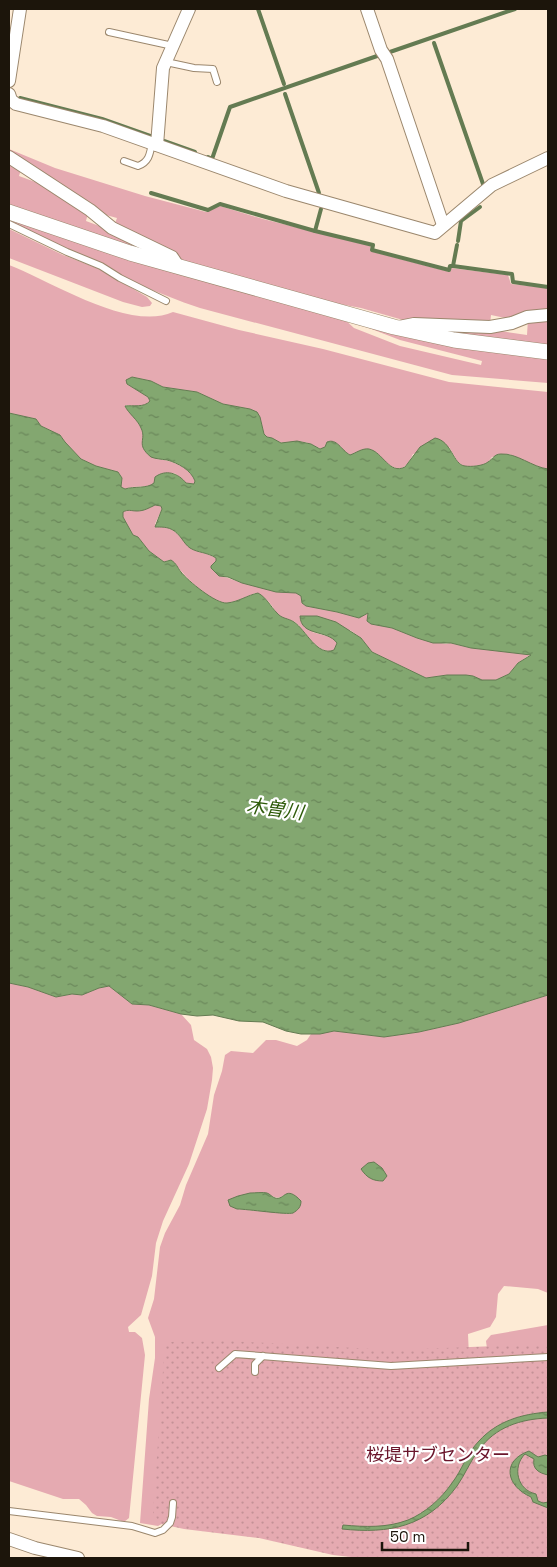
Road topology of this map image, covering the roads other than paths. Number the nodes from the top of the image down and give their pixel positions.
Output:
1 (20, 9) edge
2 (189, 9) edge
3 (367, 9) edge
4 (109, 32) dead end
5 (173, 46) junction
6 (166, 62) junction
7 (9, 81) edge
8 (217, 82) dead end
9 (9, 94) edge
10 (155, 144) junction
11 (9, 157) edge
12 (548, 158) edge
13 (124, 161) dead end
14 (9, 212) edge
15 (9, 224) edge
16 (443, 226) junction
17 (178, 266) junction
18 (166, 301) dead end
19 (548, 315) edge
20 (394, 328) junction
21 (548, 352) edge
22 (263, 1356) junction
23 (548, 1357) edge
24 (219, 1368) dead end
25 (255, 1372) dead end
26 (173, 1503) dead end
27 (9, 1511) edge
28 (9, 1539) edge
29 (78, 1558) edge

1 - 7 street
2 - 5 street
3 - 16 street
4 - 5 lane
5 - 6 street
6 - 8 lane
6 - 10 street
9 - 10 street
10 - 13 lane
10 - 16 street
11 - 17 street
12 - 16 street
14 - 17 street
15 - 18 lane
17 - 20 street
19 - 20 street
20 - 21 street
22 - 23 lane
22 - 24 lane
22 - 25 lane
26 - 27 lane
28 - 29 street

